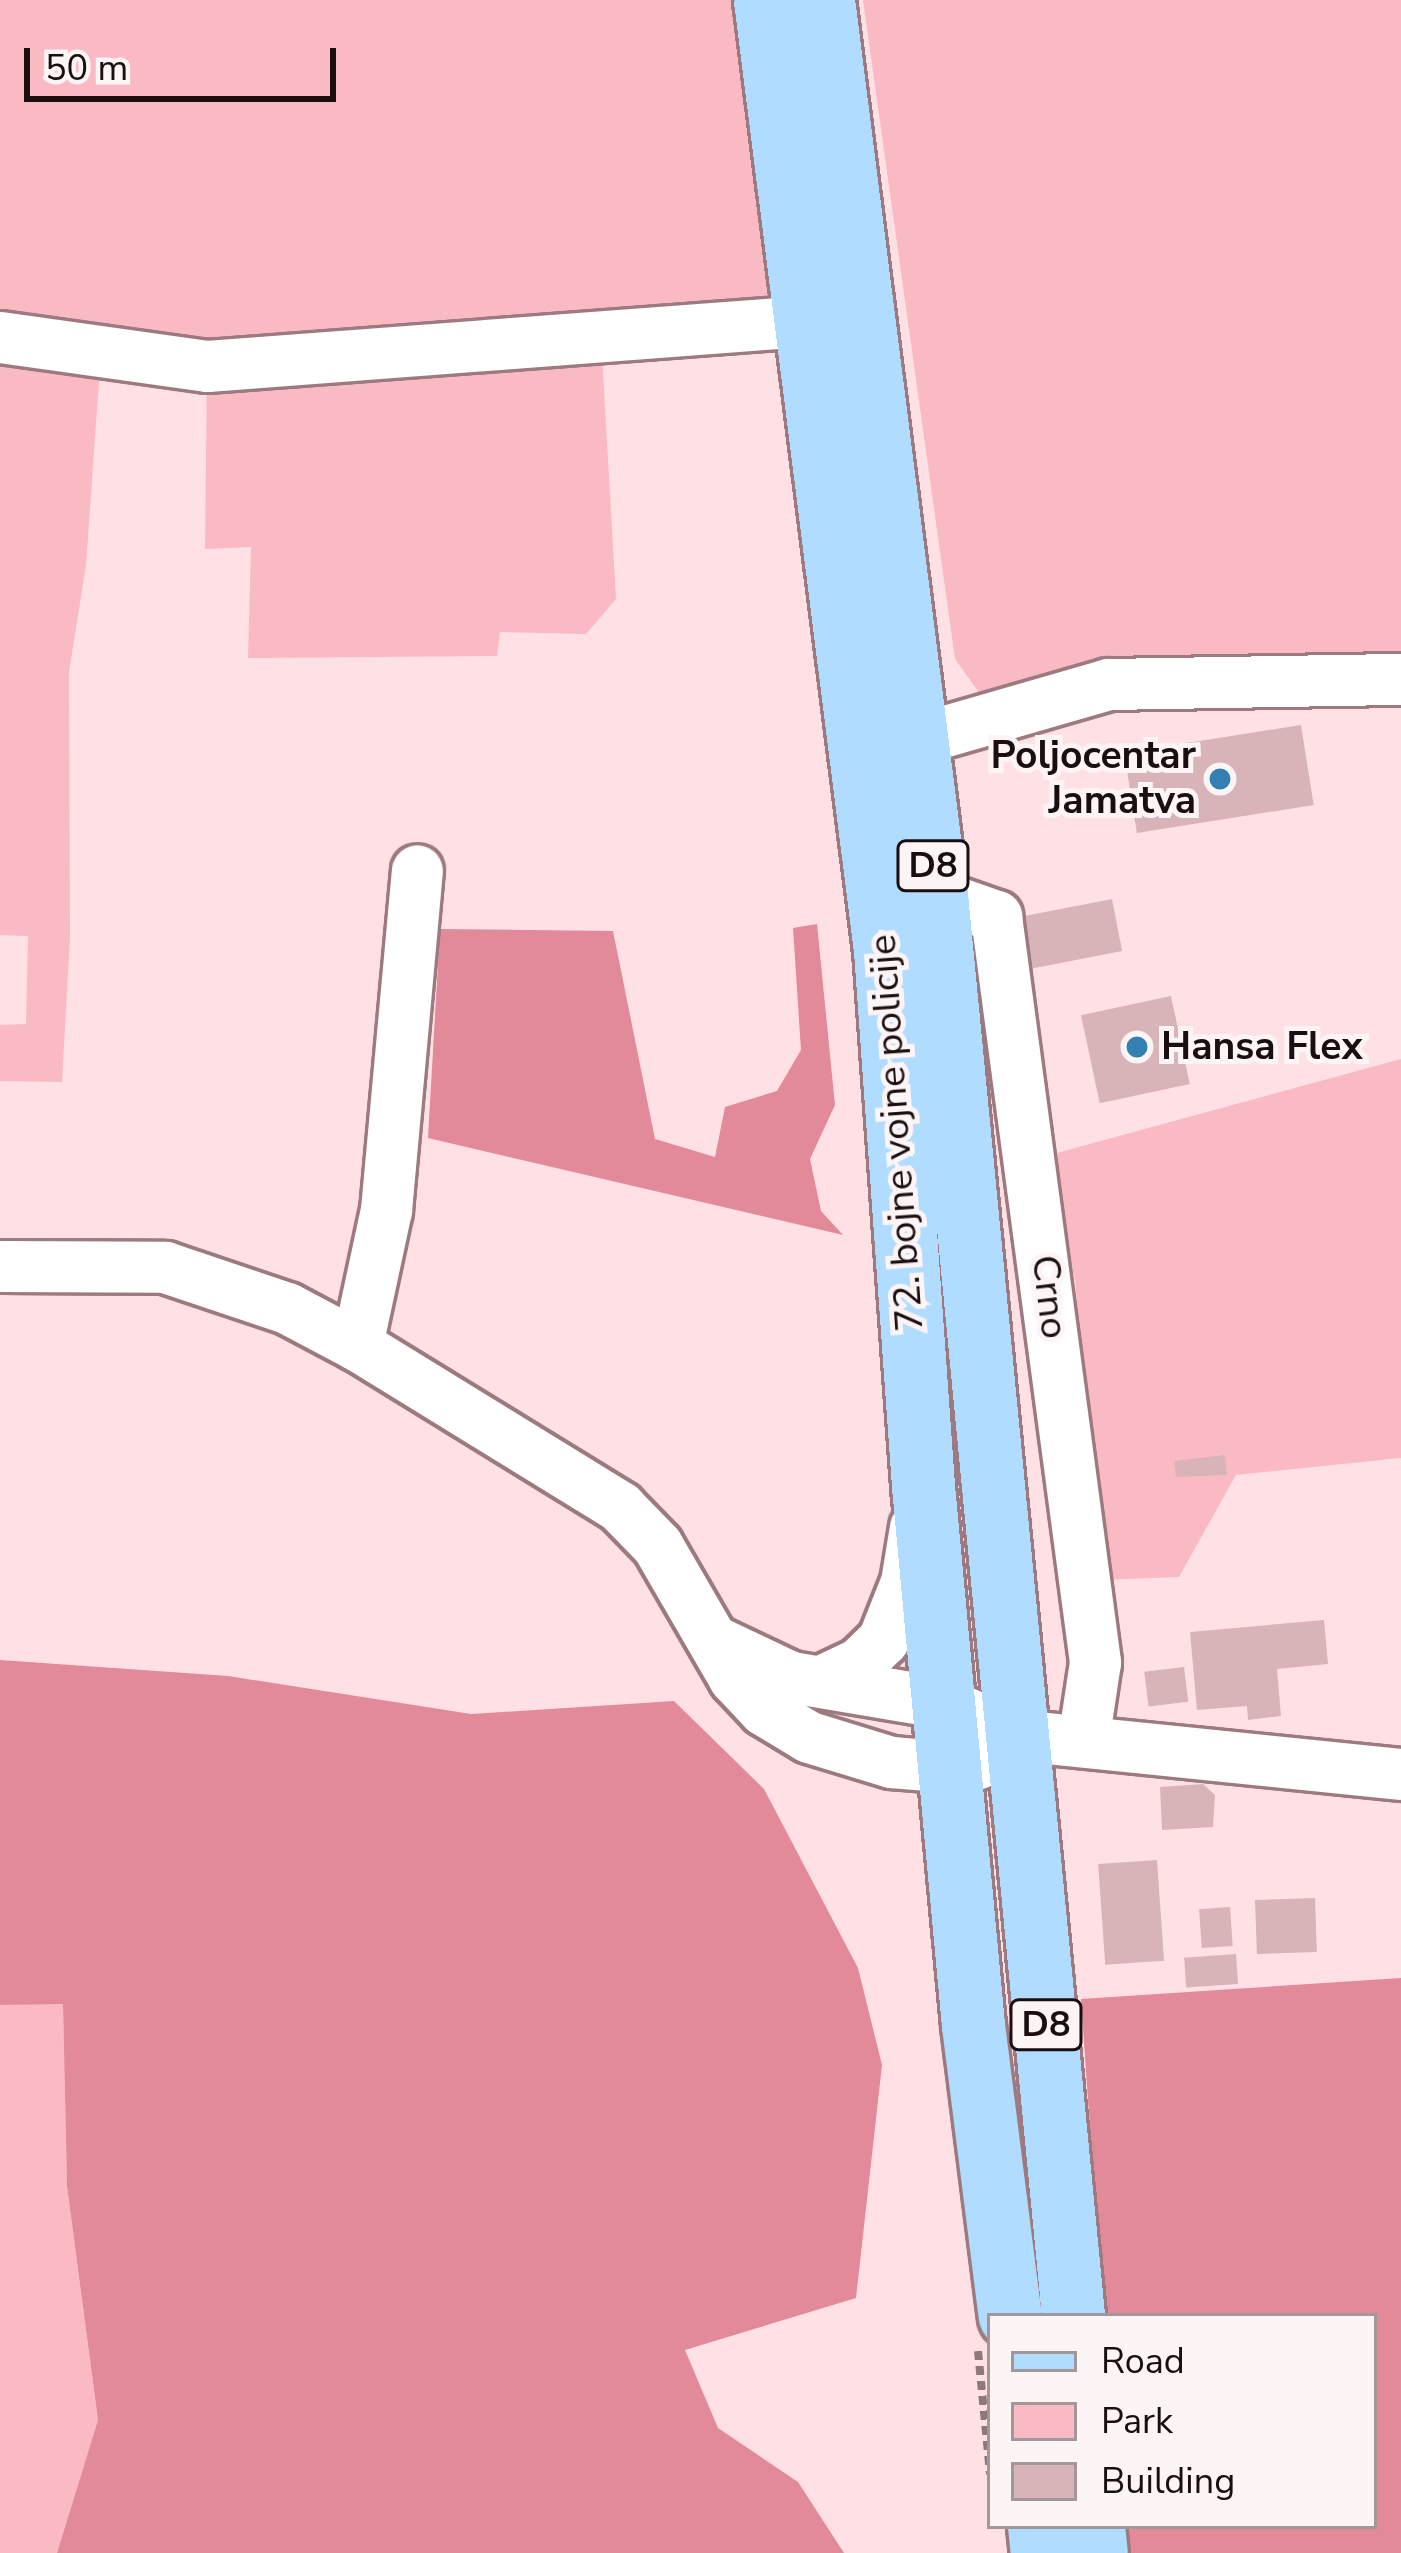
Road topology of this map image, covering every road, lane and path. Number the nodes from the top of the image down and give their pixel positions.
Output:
1 (765, 0) edge
2 (823, 0) edge
3 (806, 321) junction
4 (0, 337) edge
5 (1401, 679) edge
6 (917, 739) junction
7 (417, 870) dead end
8 (936, 895) junction
9 (0, 1266) edge
10 (357, 1345) junction
11 (923, 1486) junction
12 (709, 1637) junction
13 (821, 1681) junction
14 (944, 1703) junction
15 (1017, 1735) junction
16 (1083, 1741) junction
17 (950, 1768) junction
18 (1401, 1774) edge
19 (1010, 2313) edge
20 (1072, 2313) edge

1 - 3 main road, 72. bojne vojne policije / D8
2 - 6 main road, 72. bojne vojne policije / D8
3 - 4 street
3 - 11 main road, 72. bojne vojne policije / D8
5 - 6 street
6 - 8 main road, 72. bojne vojne policije / D8
7 - 10 street
8 - 15 main road, 72. bojne vojne policije / D8
8 - 16 street, Crno
9 - 10 street
10 - 12 street
11 - 13 street
11 - 14 main road, 72. bojne vojne policije / D8
12 - 13 street
12 - 17 street
13 - 14 street
14 - 15 street
14 - 17 main road, 72. bojne vojne policije / D8
15 - 16 street
15 - 17 street
15 - 20 main road, D8
16 - 18 street
17 - 19 main road, D8

